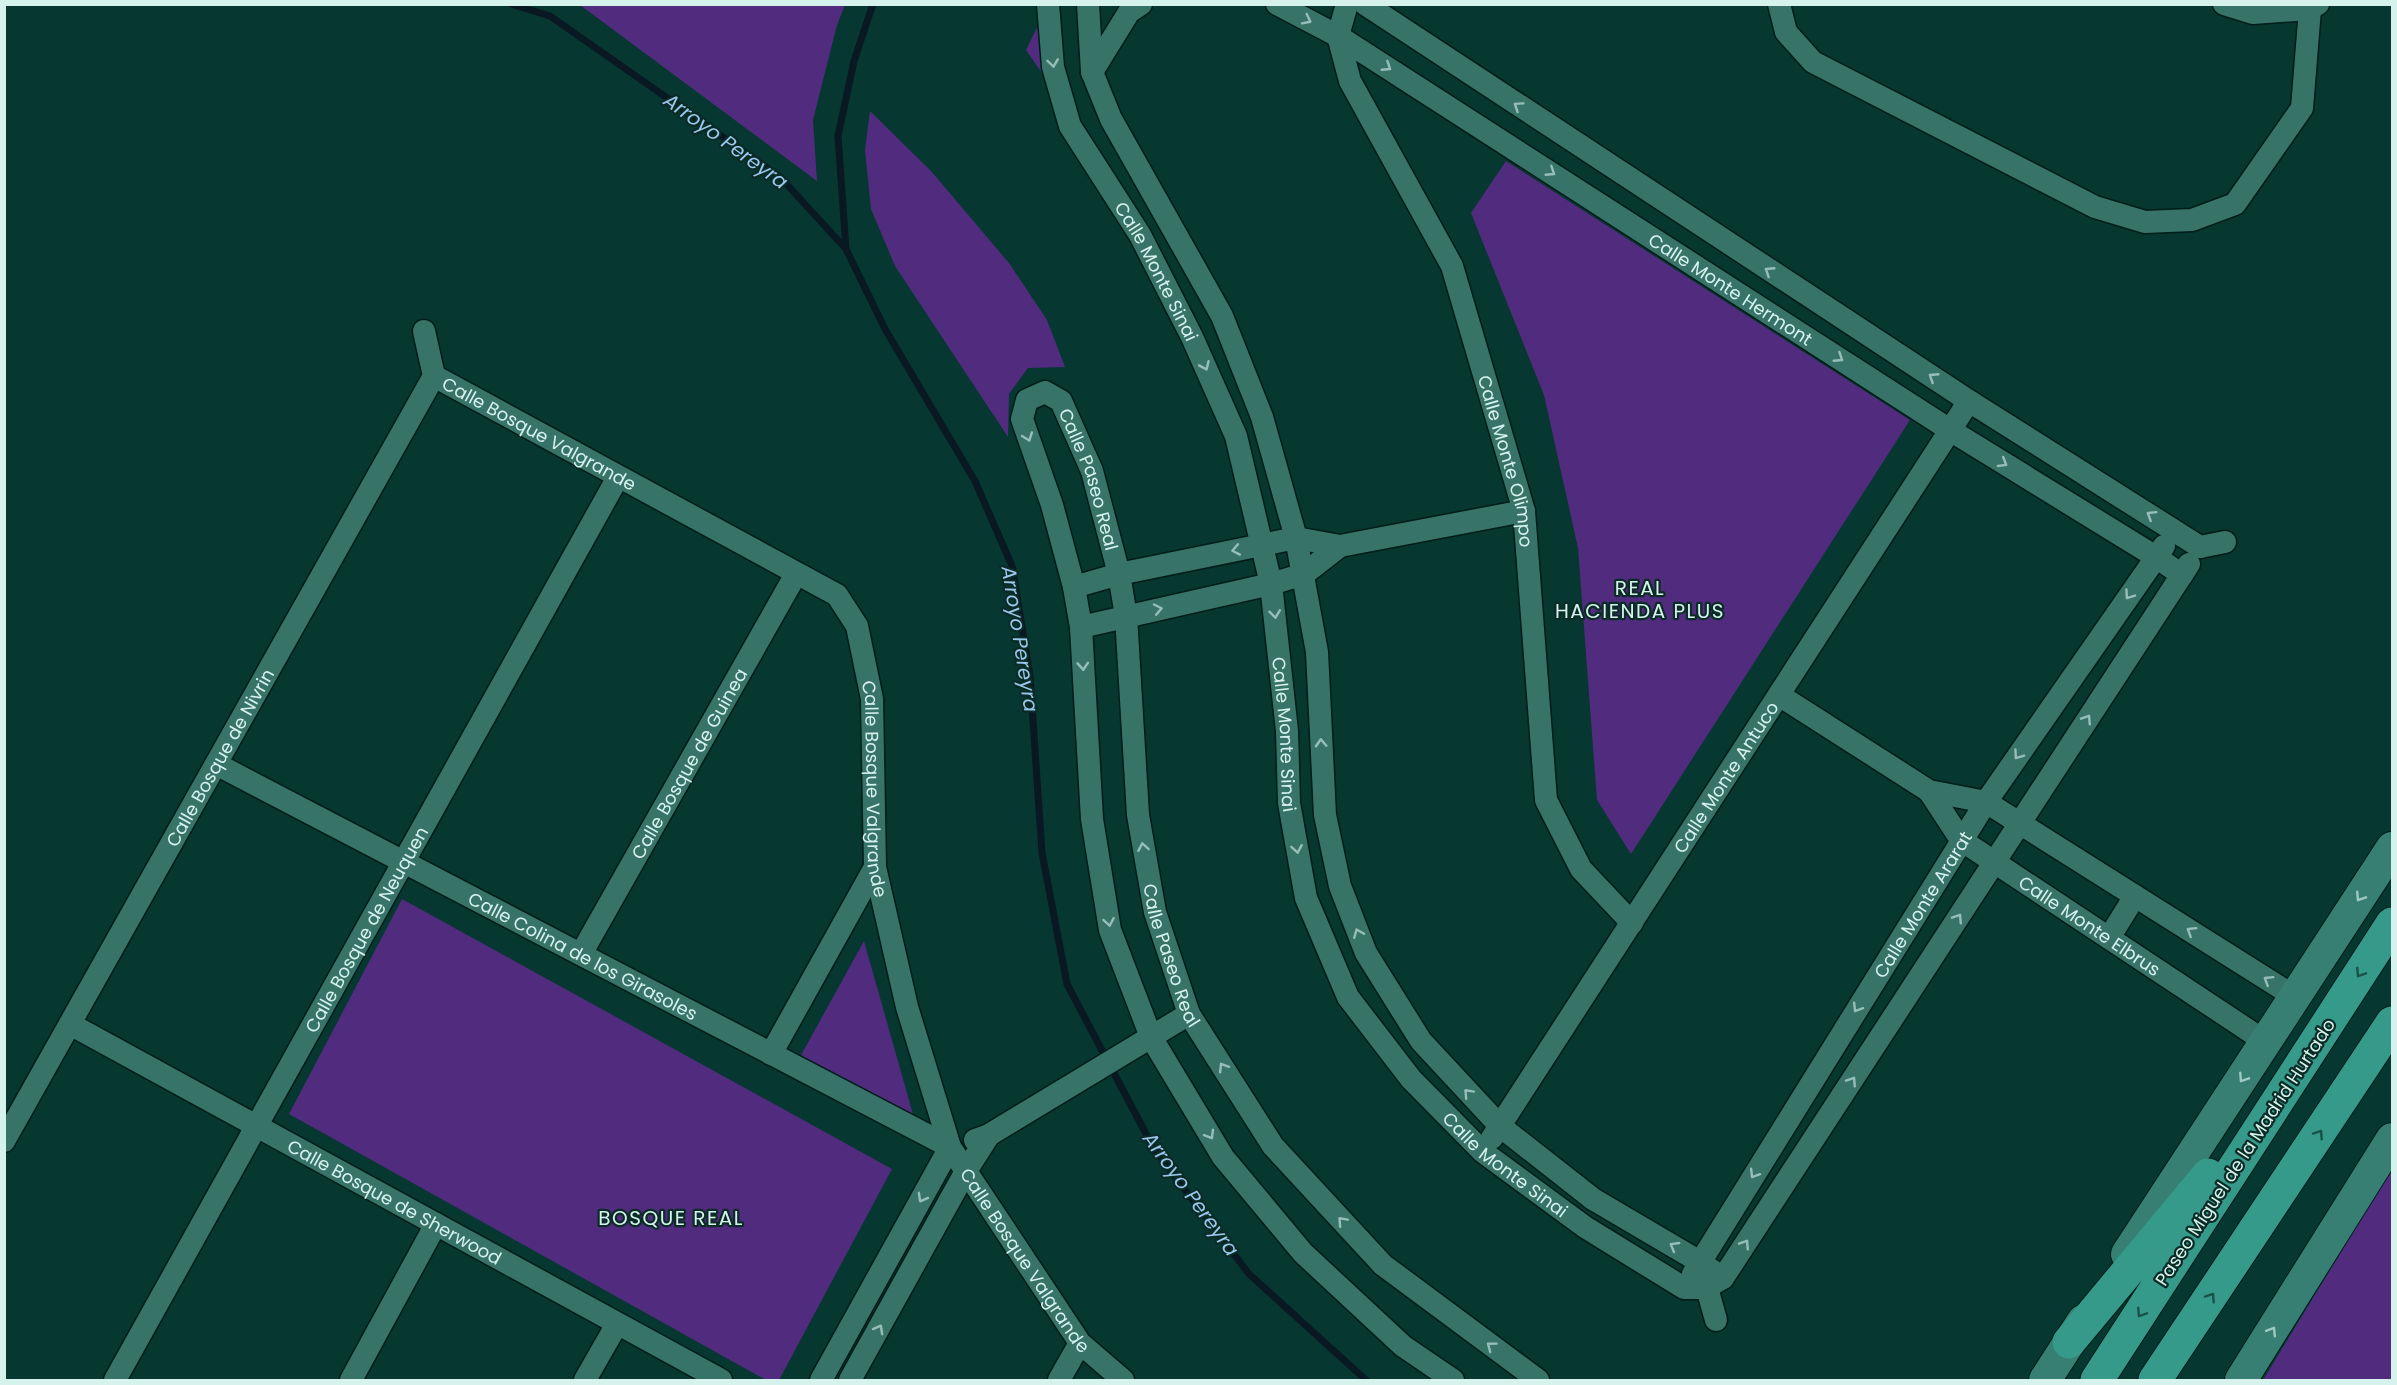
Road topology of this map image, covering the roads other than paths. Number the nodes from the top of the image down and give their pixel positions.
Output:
1 (1048, 4) edge
2 (1088, 4) edge
3 (1141, 4) edge
4 (1277, 4) edge
5 (1347, 4) edge
6 (1365, 4) edge
7 (1779, 4) edge
8 (2224, 4) edge
9 (2314, 7) edge
10 (1338, 36) junction
11 (1092, 72) junction
12 (1657, 198) junction
13 (1165, 212) junction
14 (1639, 228) junction
15 (1140, 235) junction
16 (424, 331) dead end
17 (434, 376) junction
18 (1969, 401) junction
19 (1950, 430) junction
20 (618, 477) junction
21 (1524, 511) junction
22 (2175, 530) junction
23 (1296, 538) junction
24 (2225, 542) dead end
25 (1263, 544) junction
26 (1340, 546) junction
27 (2200, 547) junction
28 (2156, 556) junction
29 (796, 574) junction
30 (1119, 574) junction
31 (1304, 574) junction
32 (2182, 575) junction
33 (1271, 584) junction
34 (1074, 587) junction
35 (1126, 616) junction
36 (1081, 627) junction
37 (1779, 695) junction
38 (216, 764) junction
39 (1929, 791) junction
40 (1986, 802) junction
41 (2019, 823) junction
42 (1961, 840) junction
43 (2392, 848) edge
44 (404, 862) junction
45 (1995, 863) junction
46 (875, 867) junction
47 (2135, 896) junction
48 (1632, 923) junction
49 (2392, 924) edge
50 (2109, 938) junction
51 (580, 954) junction
52 (2295, 997) junction
53 (1189, 1014) junction
54 (2392, 1023) edge
55 (70, 1024) junction
56 (2320, 1035) junction
57 (1146, 1039) junction
58 (2266, 1042) junction
59 (771, 1054) junction
60 (256, 1126) junction
61 (1500, 1126) junction
62 (989, 1135) junction
63 (2392, 1139) edge
64 (4, 1141) edge
65 (950, 1147) junction
66 (1484, 1152) junction
67 (966, 1171) junction
68 (436, 1224) junction
69 (1700, 1262) junction
70 (1715, 1283) junction
71 (1684, 1288) junction
72 (1716, 1320) dead end
73 (617, 1324) junction
74 (1080, 1342) junction
75 (2069, 1342) junction
76 (115, 1380) edge
77 (351, 1380) edge
78 (585, 1380) edge
79 (721, 1380) edge
80 (821, 1380) edge
81 (850, 1380) edge
82 (1059, 1380) edge
83 (1123, 1380) edge
84 (1454, 1380) edge
85 (1538, 1380) edge
86 (2045, 1380) edge
87 (2097, 1380) edge
88 (2156, 1380) edge
89 (2241, 1380) edge

1 -> 15 street, Calle Monte Sinai
2 - 11 street, Calle Monte Sinai
3 - 11 street
4 -> 10 street, Calle Monte Hermont
5 - 10 street
12 -> 6 street, Calle Monte Hermont
7 - 9 street
8 - 9 street
10 -> 14 street, Calle Monte Hermont
10 - 21 street, Calle Monte Olimpo
11 - 13 street, Calle Monte Sinai
12 - 14 street
18 -> 12 street, Calle Monte Hermont
13 - 15 street
13 - 23 street, Calle Monte Sinai
14 -> 19 street, Calle Monte Hermont
15 -> 25 street, Calle Monte Sinai
16 - 17 street
17 - 20 street, Calle Bosque Valgrande
17 - 38 street, Calle Bosque de Nivrin
18 - 19 street, Calle Monte Antuco
22 -> 18 street, Calle Monte Hermont
19 -> 28 street, Calle Monte Hermont
19 - 37 street, Calle Monte Antuco
20 - 29 street, Calle Bosque Valgrande
20 - 44 street, Calle Bosque de Neuquen
21 - 26 street
21 - 48 street, Calle Monte Olimpo
22 - 27 street, Calle Monte Hermont
22 - 28 street, Calle Monte Ararat
23 - 25 street
23 - 26 street
23 - 31 street, Calle Monte Sinai
24 - 27 street
25 -> 30 street
25 - 33 street, Calle Monte Sinai
26 - 31 street
27 - 32 street, Calle Monte Ararat
28 - 32 street, Calle Monte Hermont
28 -> 40 street, Calle Monte Ararat
29 - 46 street, Calle Bosque Valgrande
29 - 51 street, Calle Bosque de Guinea
30 - 34 street
30 -> 34 street, Calle Paseo Real
30 - 35 street, Calle Paseo Real
31 - 33 street
61 -> 31 street, Calle Monte Sinai
41 -> 32 street, Calle Monte Ararat
35 -> 33 street
33 -> 66 street, Calle Monte Sinai
34 - 36 street, Calle Paseo Real
35 - 36 street
53 -> 35 street, Calle Paseo Real
36 -> 57 street, Calle Paseo Real
37 - 39 street, Calle Monte Elbrus
37 - 48 street, Calle Monte Antuco
38 - 44 street, Calle Colina de los Girasoles
38 - 55 street, Calle Bosque de Nivrin
39 - 40 street, Calle Monte Elbrus
39 - 42 street, Calle Monte Elbrus
40 - 41 street, Calle Monte Elbrus
40 - 42 street, Calle Monte Ararat
41 - 45 street, Calle Monte Ararat
41 - 47 street, Calle Monte Elbrus
42 - 45 street, Calle Monte Elbrus
42 -> 69 street, Calle Monte Ararat
43 -> 52 street
44 - 51 street, Calle Colina de los Girasoles
44 - 60 street, Calle Bosque de Neuquen
45 - 50 street, Calle Monte Elbrus
70 -> 45 street, Calle Monte Ararat
46 - 59 street
46 - 65 street, Calle Bosque Valgrande
47 - 50 street
52 -> 47 street, Calle Monte Elbrus
48 - 61 street, Calle Monte Antuco
49 -> 56 highway, Paseo Miguel de la Madrid Hurtado
50 - 58 street, Calle Monte Elbrus
51 - 59 street, Calle Colina de los Girasoles
52 - 58 street
53 - 57 street
85 -> 53 street, Calle Paseo Real
88 -> 54 highway
55 - 60 street, Calle Bosque de Sherwood
55 - 64 street, Calle Bosque de Nivrin
56 - 75 highway
56 -> 87 highway, Paseo Miguel de la Madrid Hurtado
57 - 62 street
57 -> 84 street, Calle Paseo Real
58 -> 75 street
59 - 65 street, Calle Colina de los Girasoles
60 - 68 street, Calle Bosque de Sherwood
60 - 76 street, Calle Bosque de Neuquen
61 - 66 street, Calle Monte Antuco
69 -> 61 street, Calle Monte Sinai
62 - 65 street
62 - 67 street
89 -> 63 street
65 - 67 street, Calle Bosque Valgrande
65 -> 80 street
66 - 71 street, Calle Monte Sinai
67 - 74 street, Calle Bosque Valgrande
81 -> 67 street
68 - 73 street, Calle Bosque de Sherwood
68 - 77 street
69 - 70 street, Calle Monte Sinai
69 - 71 street, Calle Monte Ararat
70 - 71 street
70 - 72 street
73 - 78 street
73 - 79 street, Calle Bosque de Sherwood
74 - 82 street
74 - 83 street, Calle Bosque Valgrande
75 - 86 street

